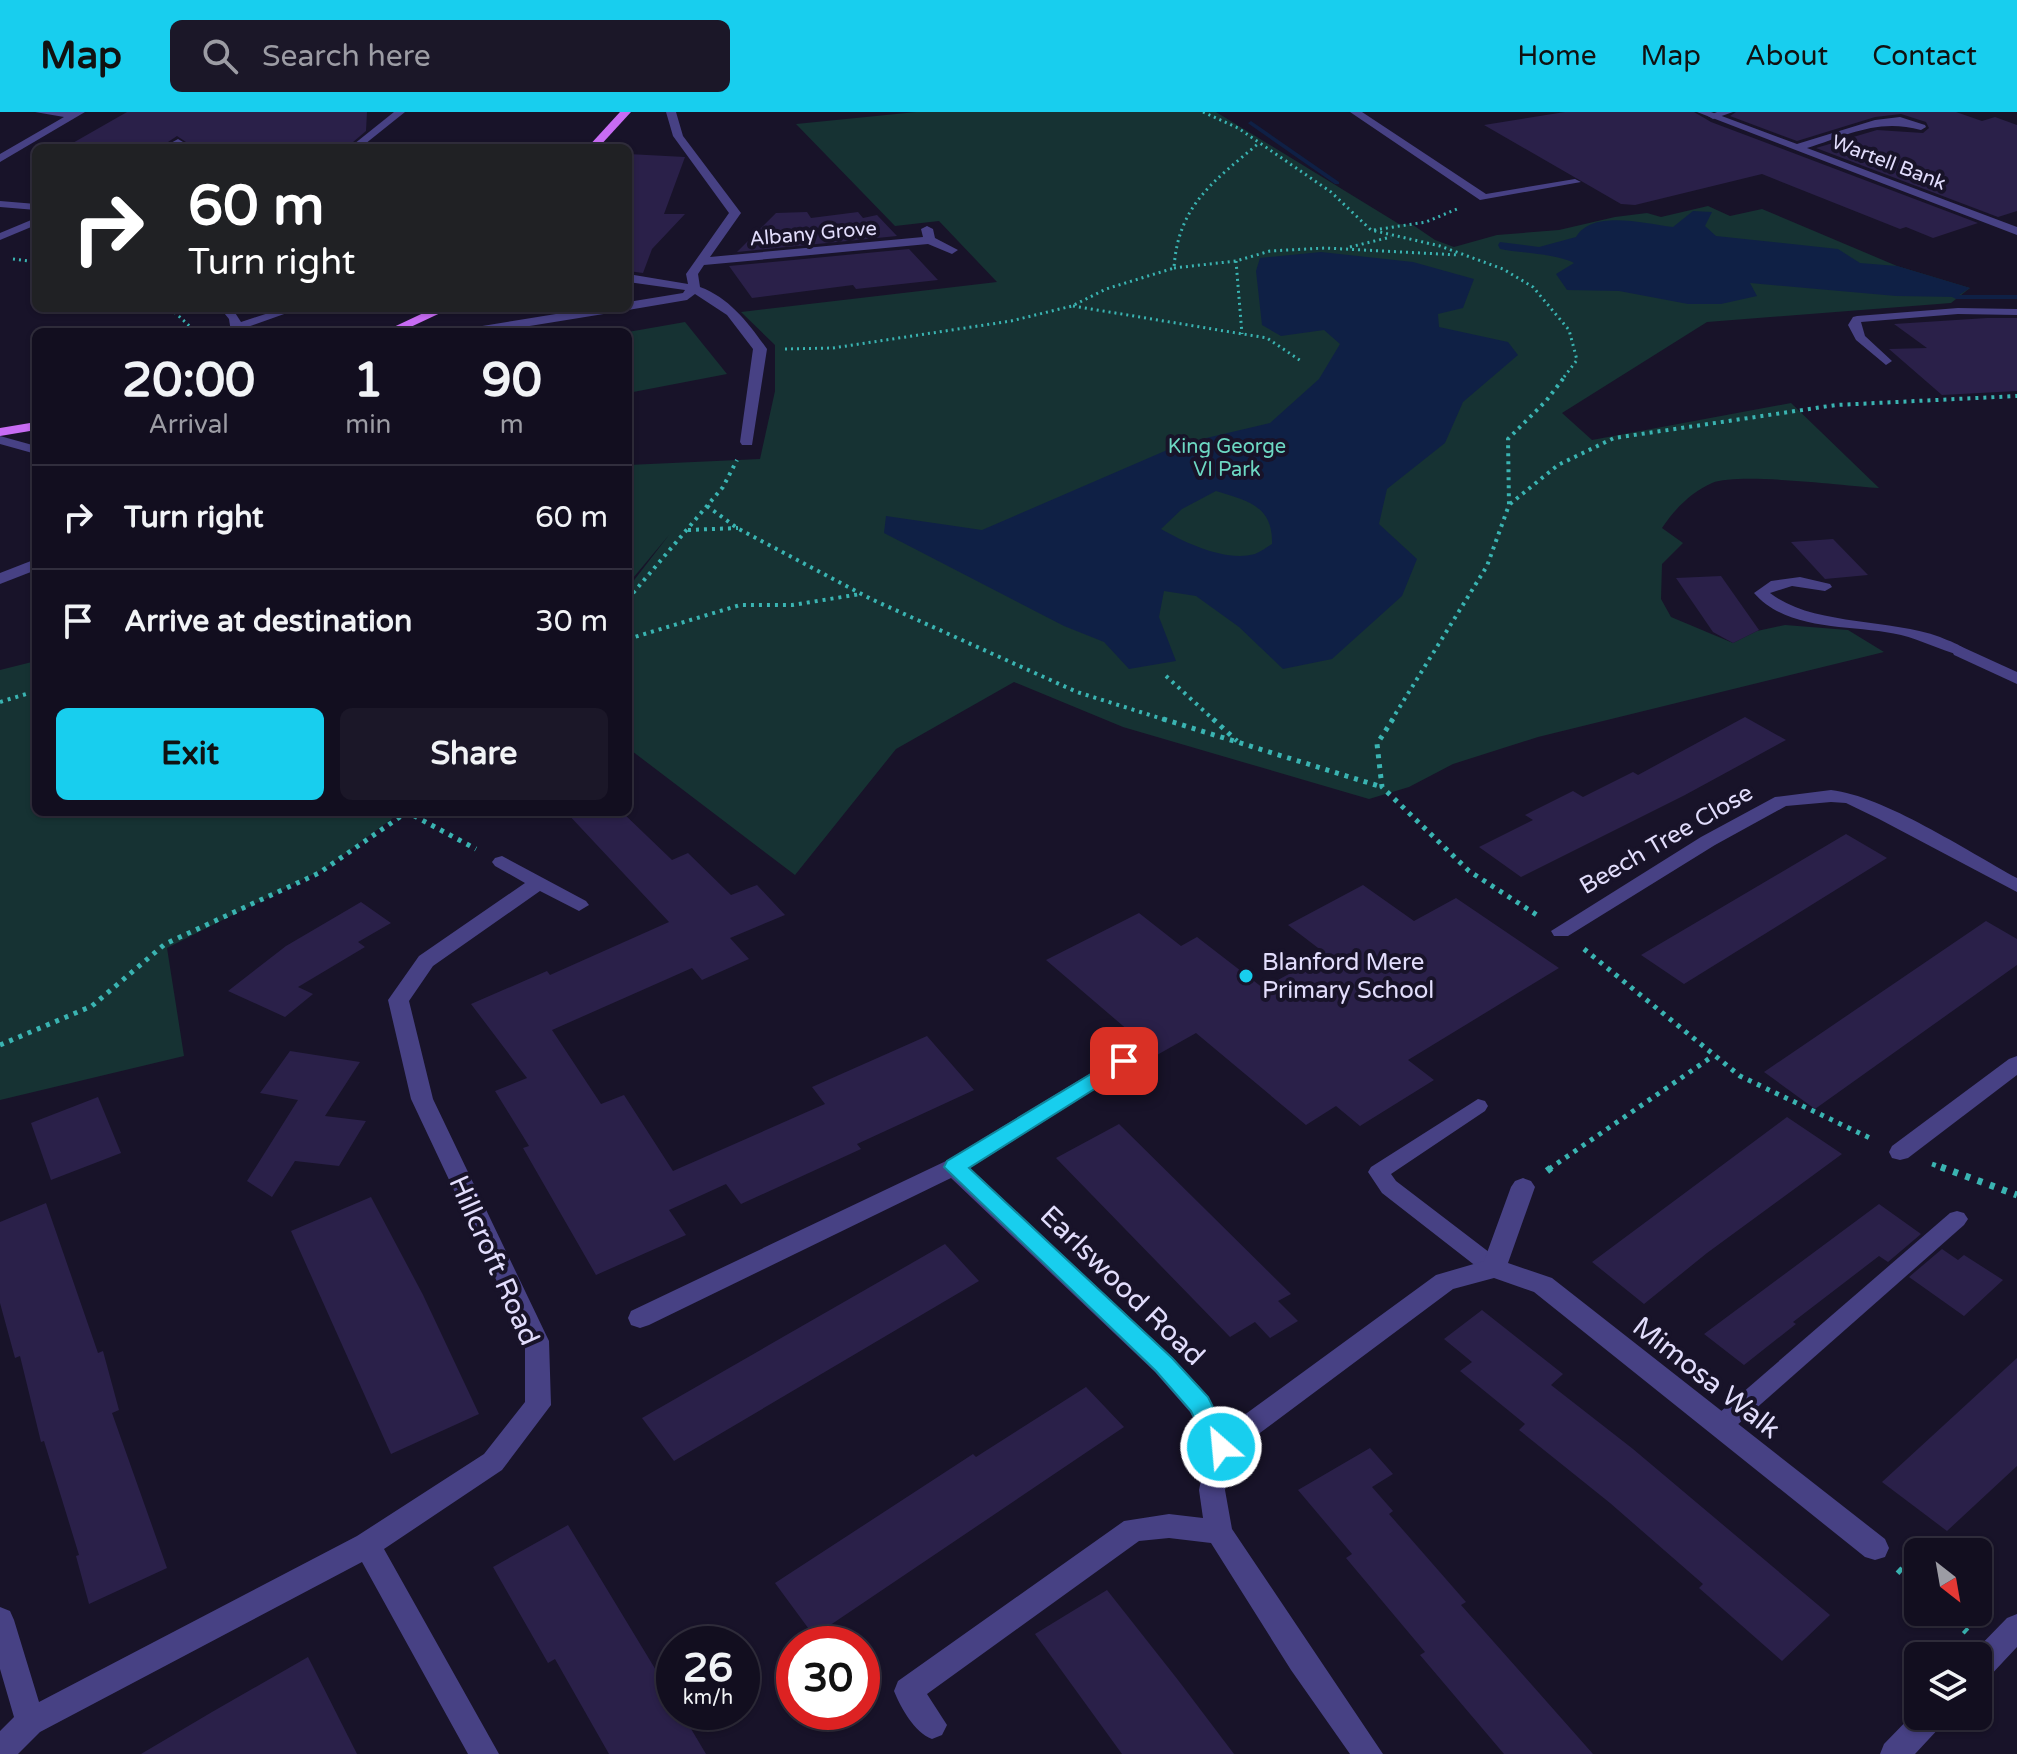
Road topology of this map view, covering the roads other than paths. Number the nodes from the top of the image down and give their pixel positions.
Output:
1 (40, 112) edge
2 (400, 112) edge
3 (626, 112) edge
4 (671, 112) edge
5 (1355, 112) edge
6 (1728, 112) edge
7 (77, 114) edge
8 (1708, 114) edge
9 (1848, 114) dead end
10 (1875, 123) junction
11 (1921, 127) dead end
12 (178, 142) dead end
13 (174, 144) edge
14 (359, 144) edge
15 (596, 144) edge
16 (1798, 147) junction
17 (0, 159) edge
18 (1575, 182) dead end
19 (0, 204) edge
20 (32, 207) edge
21 (32, 223) edge
22 (2017, 231) edge
23 (0, 237) edge
24 (952, 250) dead end
25 (699, 262) junction
26 (632, 278) edge
27 (695, 286) junction
28 (632, 305) edge
29 (284, 312) edge
30 (436, 312) edge
31 (592, 312) edge
32 (2017, 312) edge
33 (241, 328) edge
34 (398, 328) edge
35 (494, 328) edge
36 (1886, 361) dead end
37 (32, 427) edge
38 (0, 432) edge
39 (0, 440) edge
40 (747, 442) road end
41 (32, 449) edge
42 (32, 566) edge
43 (0, 579) edge
44 (1825, 587) dead end
45 (1960, 651) joint
46 (2017, 679) edge
47 (502, 862) road end
48 (539, 883) junction
49 (2017, 886) edge
50 (579, 905) dead end
51 (1561, 931) road end
52 (1124, 1061) dead end
53 (2017, 1064) edge
54 (1478, 1106) dead end
55 (1900, 1152) road end
56 (954, 1167) junction
57 (1523, 1187) road end
58 (1957, 1219) dead end
59 (1494, 1268) junction
60 (640, 1318) dead end
61 (1720, 1426) junction
62 (1221, 1447) junction
63 (1219, 1532) junction
64 (367, 1545) junction
65 (1875, 1548) dead end
66 (0, 1620) edge
67 (2017, 1627) edge
68 (1992, 1653) edge
69 (30, 1722) junction
70 (932, 1725) dead end
71 (1918, 1730) edge
72 (0, 1751) edge
73 (484, 1754) edge
74 (1368, 1754) edge
75 (1895, 1754) edge

1 - 7 street
2 - 14 lane
3 - 15 main road
4 - 25 street
5 - 18 street
6 - 8 lane
7 - 17 street
8 - 16 street, Wartell Bank
9 - 10 street
10 - 11 street
10 - 16 street
12 - 13 lane
16 - 22 street, Wartell Bank
19 - 20 lane
21 - 23 lane
24 - 25 street, Albany Grove
25 - 27 street
26 - 27 street
27 - 28 street
27 - 40 street
29 - 33 lane
30 - 34 main road
31 - 35 street
32 - 36 lane
37 - 38 main road
39 - 41 street
42 - 43 street
44 - 45 lane
45 - 46 street
47 - 48 street
48 - 50 street
48 - 64 street, Hillcroft Road
49 - 51 street, Beech Tree Close
52 - 56 street
53 - 55 street
54 - 59 lane
56 - 60 street
56 - 62 street, Earlswood Road
57 - 59 street
58 - 61 lane
59 - 61 street, Mimosa Walk
59 - 62 street
61 - 65 street, Mimosa Walk
62 - 63 street
63 - 70 street
63 - 74 street
64 - 69 street, Hillcroft Road
64 - 73 street
66 - 69 street
67 - 68 street
69 - 72 street, Hillcroft Road
71 - 75 street

